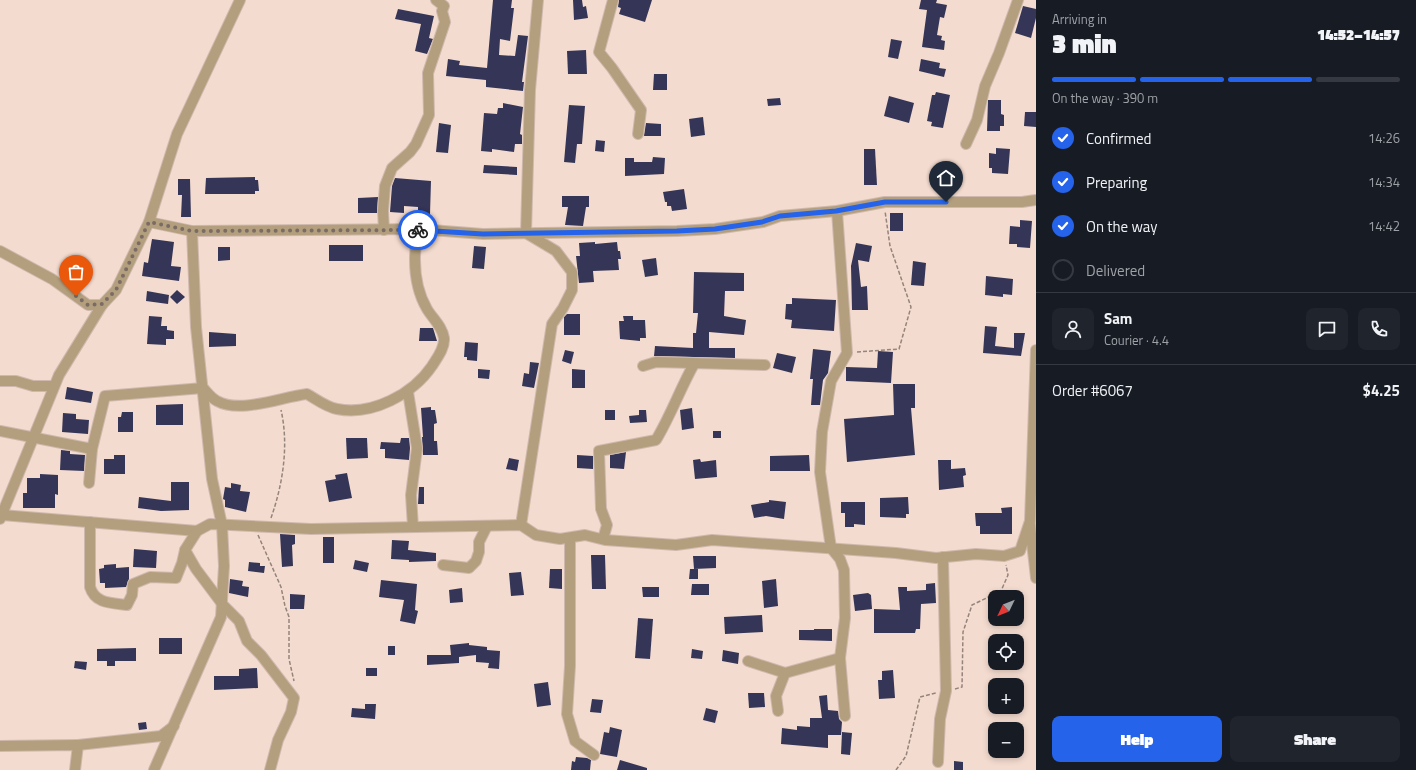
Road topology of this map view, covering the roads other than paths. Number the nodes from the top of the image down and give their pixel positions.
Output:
1 (240, 0) edge
2 (436, 0) edge
3 (538, 0) edge
4 (613, 0) edge
5 (1018, 0) edge
6 (638, 134) dead end
7 (966, 144) dead end
8 (1036, 200) edge
9 (836, 211) junction
10 (149, 222) junction
11 (384, 230) junction
12 (418, 230) junction
13 (192, 231) junction
14 (526, 233) junction
15 (0, 251) edge
16 (102, 304) junction
17 (1036, 350) edge
18 (694, 364) junction
19 (766, 365) dead end
20 (644, 366) dead end
21 (0, 381) edge
22 (54, 386) junction
23 (203, 388) junction
24 (408, 392) junction
25 (0, 431) edge
26 (33, 436) junction
27 (1034, 440) edge
28 (92, 449) junction
29 (90, 483) dead end
30 (1, 517) edge
31 (1030, 521) junction
32 (90, 522) junction
33 (222, 525) junction
34 (521, 525) junction
35 (487, 526) junction
36 (413, 527) junction
37 (197, 531) junction
38 (570, 538) junction
39 (602, 539) junction
40 (831, 548) junction
41 (185, 550) junction
42 (943, 557) junction
43 (443, 565) dead end
44 (1036, 578) edge
45 (223, 605) junction
46 (840, 658) junction
47 (748, 660) dead end
48 (785, 673) junction
49 (778, 711) dead end
50 (845, 716) dead end
51 (175, 725) junction
52 (78, 745) junction
53 (0, 746) edge
54 (594, 755) dead end
55 (938, 762) dead end
56 (75, 770) edge
57 (154, 770) edge
58 (270, 770) edge

1 - 10 street
2 - 11 street
3 - 14 street
4 - 6 street
5 - 7 street
8 - 9 street
9 - 14 street
9 - 40 street
10 - 13 street
10 - 16 street
11 - 12 street
11 - 13 street
12 - 14 street
12 - 24 street
13 - 23 street
14 - 34 street
15 - 16 street
16 - 22 street
17 - 27 street
18 - 19 street
18 - 20 street
18 - 39 street
21 - 22 street
22 - 26 street
23 - 24 street
23 - 28 street
23 - 33 street
24 - 36 street
25 - 26 street
26 - 28 street
26 - 30 street
27 - 31 street
28 - 29 street
30 - 32 street
31 - 42 street
31 - 44 street
32 - 37 street
32 - 41 street
33 - 36 street
33 - 37 street
33 - 45 street
34 - 35 street
34 - 38 street
35 - 36 street
35 - 43 street
37 - 41 street
38 - 39 street
38 - 54 street
39 - 40 street
40 - 42 street
40 - 46 street
41 - 45 street
42 - 55 street
45 - 51 street
45 - 58 street
46 - 48 street
46 - 50 street
47 - 48 street
48 - 49 street
51 - 52 street
51 - 57 street
52 - 53 street
52 - 56 street

